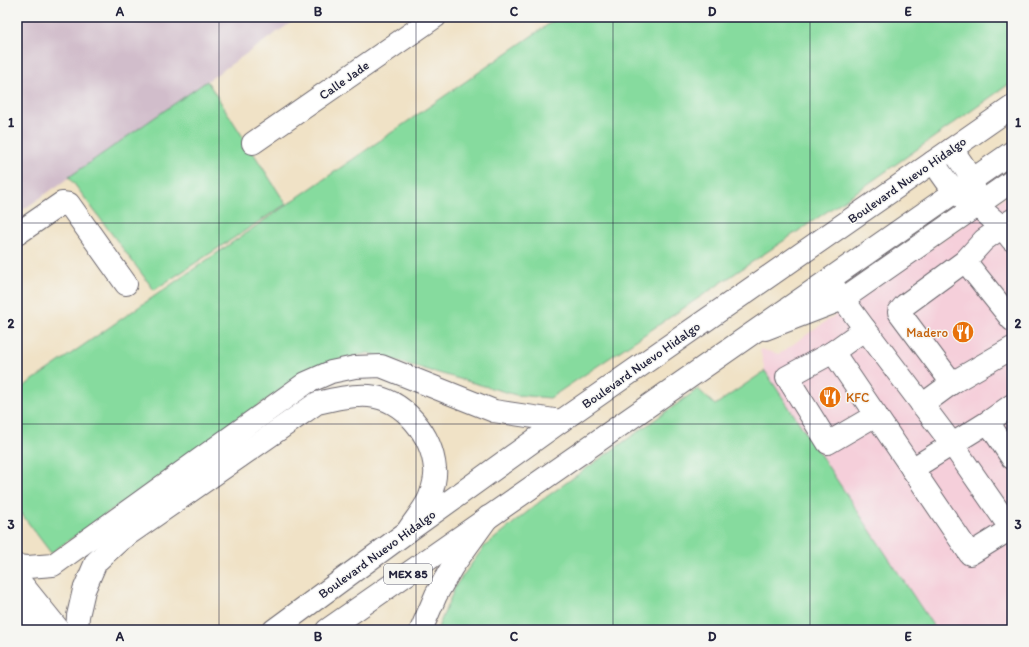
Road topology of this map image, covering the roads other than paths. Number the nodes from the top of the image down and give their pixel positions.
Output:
1 (435, 17) edge
2 (1012, 107) edge
3 (253, 143) dead end
4 (952, 149) junction
5 (1012, 152) edge
6 (933, 162) junction
7 (973, 180) junction
8 (1012, 182) edge
9 (955, 192) junction
10 (977, 206) junction
11 (1009, 229) edge
12 (17, 234) edge
13 (965, 261) junction
14 (829, 280) junction
15 (126, 284) dead end
16 (843, 299) junction
17 (1012, 320) edge
18 (865, 329) junction
19 (752, 334) junction
20 (1012, 348) edge
21 (833, 352) junction
22 (952, 383) junction
23 (922, 404) junction
24 (1012, 406) edge
25 (876, 415) junction
26 (561, 421) junction
27 (988, 422) junction
28 (952, 444) junction
29 (1012, 458) edge
30 (912, 469) junction
31 (488, 517) junction
32 (1011, 528) edge
33 (407, 532) junction
34 (17, 566) edge
35 (17, 578) edge
36 (17, 610) edge
37 (33, 630) edge
38 (59, 630) edge
39 (77, 630) edge
40 (274, 630) edge
41 (328, 630) edge
42 (421, 630) edge

1 - 3 main road, Calle Jade
2 - 4 main road, Boulevard Nuevo Hidalgo
4 - 6 main road, Boulevard Nuevo Hidalgo
4 - 7 main road
5 - 7 main road
6 - 9 main road
6 - 26 main road, Boulevard Nuevo Hidalgo
7 - 9 main road
7 - 10 main road
8 - 10 main road
9 - 10 main road
9 - 14 main road
10 - 11 main road
10 - 16 main road
11 - 13 main road
12 - 15 main road
13 - 17 main road
13 - 22 main road
14 - 16 main road
14 - 19 main road
16 - 18 main road
16 - 19 main road
18 - 21 main road
18 - 23 main road
19 - 31 main road
20 - 22 main road
21 - 25 main road
21 - 25 main road
22 - 23 main road
23 - 28 main road
24 - 27 main road
25 - 30 main road
26 - 33 main road, Boulevard Nuevo Hidalgo
26 - 34 main road
27 - 28 main road
27 - 29 main road
28 - 30 main road
28 - 32 main road
30 - 32 main road
31 - 41 main road, MEX 85
31 - 42 main road
33 - 39 main road
33 - 40 main road, Boulevard Nuevo Hidalgo / MEX 85
35 - 38 main road
36 - 37 main road

